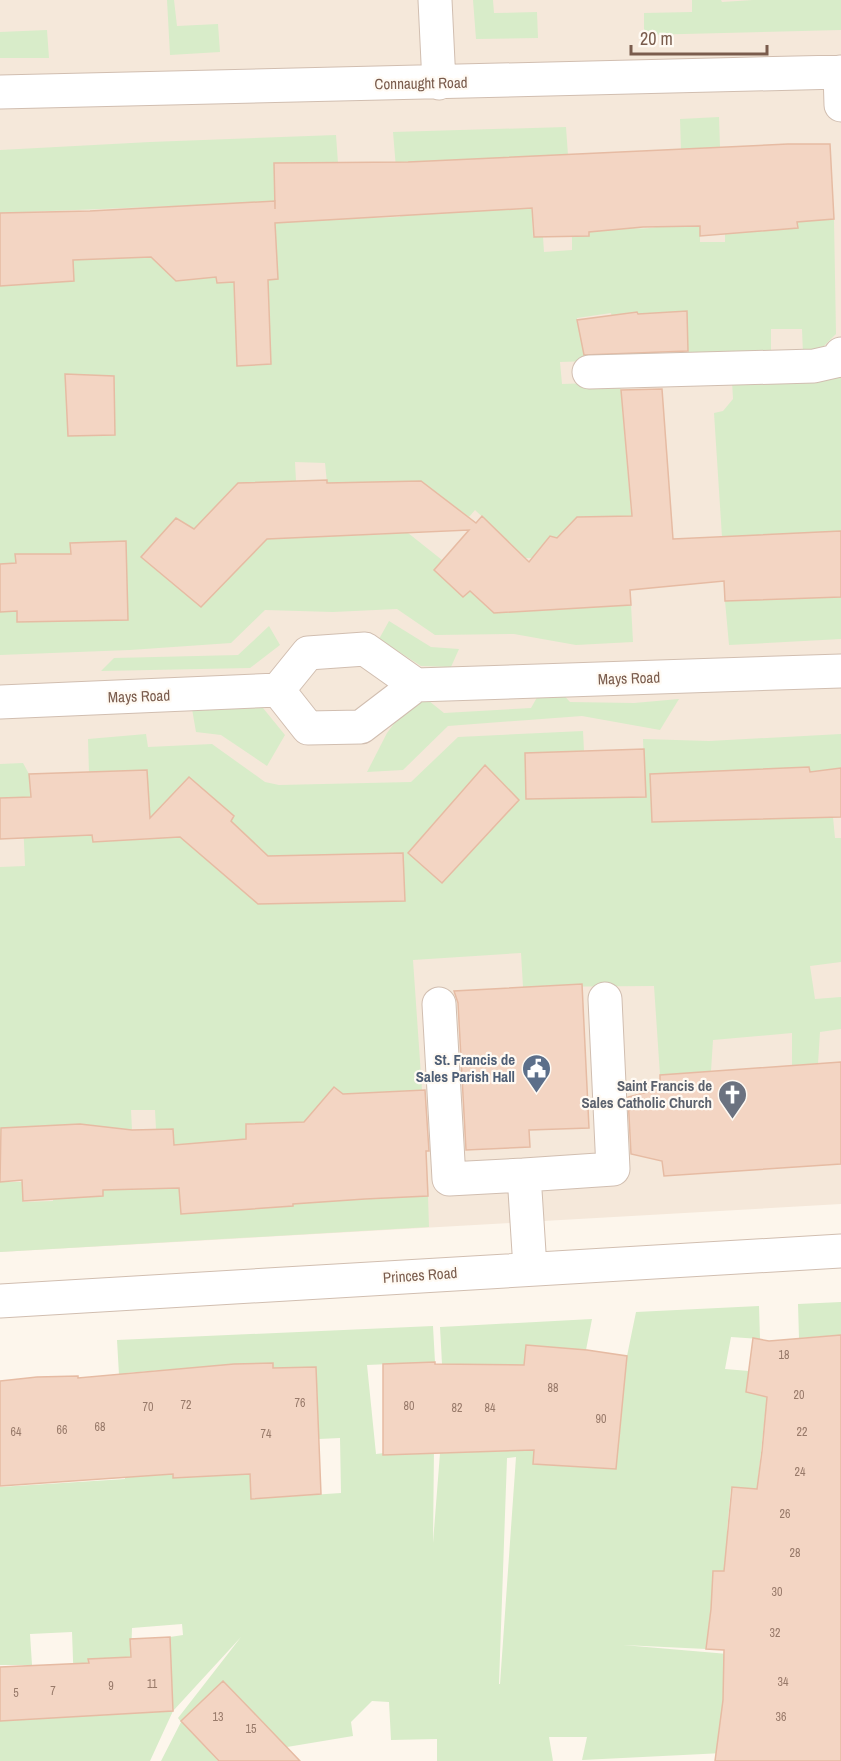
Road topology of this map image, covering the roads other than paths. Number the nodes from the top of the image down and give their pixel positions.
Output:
1 (435, 0) edge
2 (840, 72) edge
3 (439, 83) junction
4 (0, 92) edge
5 (841, 105) edge
6 (841, 354) edge
7 (589, 372) dead end
8 (841, 671) edge
9 (416, 685) junction
10 (278, 690) junction
11 (0, 702) edge
12 (605, 999) dead end
13 (439, 1004) dead end
14 (524, 1175) junction
15 (841, 1251) edge
16 (530, 1268) junction
17 (0, 1301) edge

1 - 3 street
2 - 3 street, Connaught Road
2 - 5 street
3 - 4 street, Connaught Road
6 - 7 street
8 - 9 street, Mays Road
9 - 10 street
9 - 10 street
10 - 11 street, Mays Road
12 - 14 street
13 - 14 street
14 - 16 street
15 - 16 street, Princes Road
16 - 17 street, Princes Road

